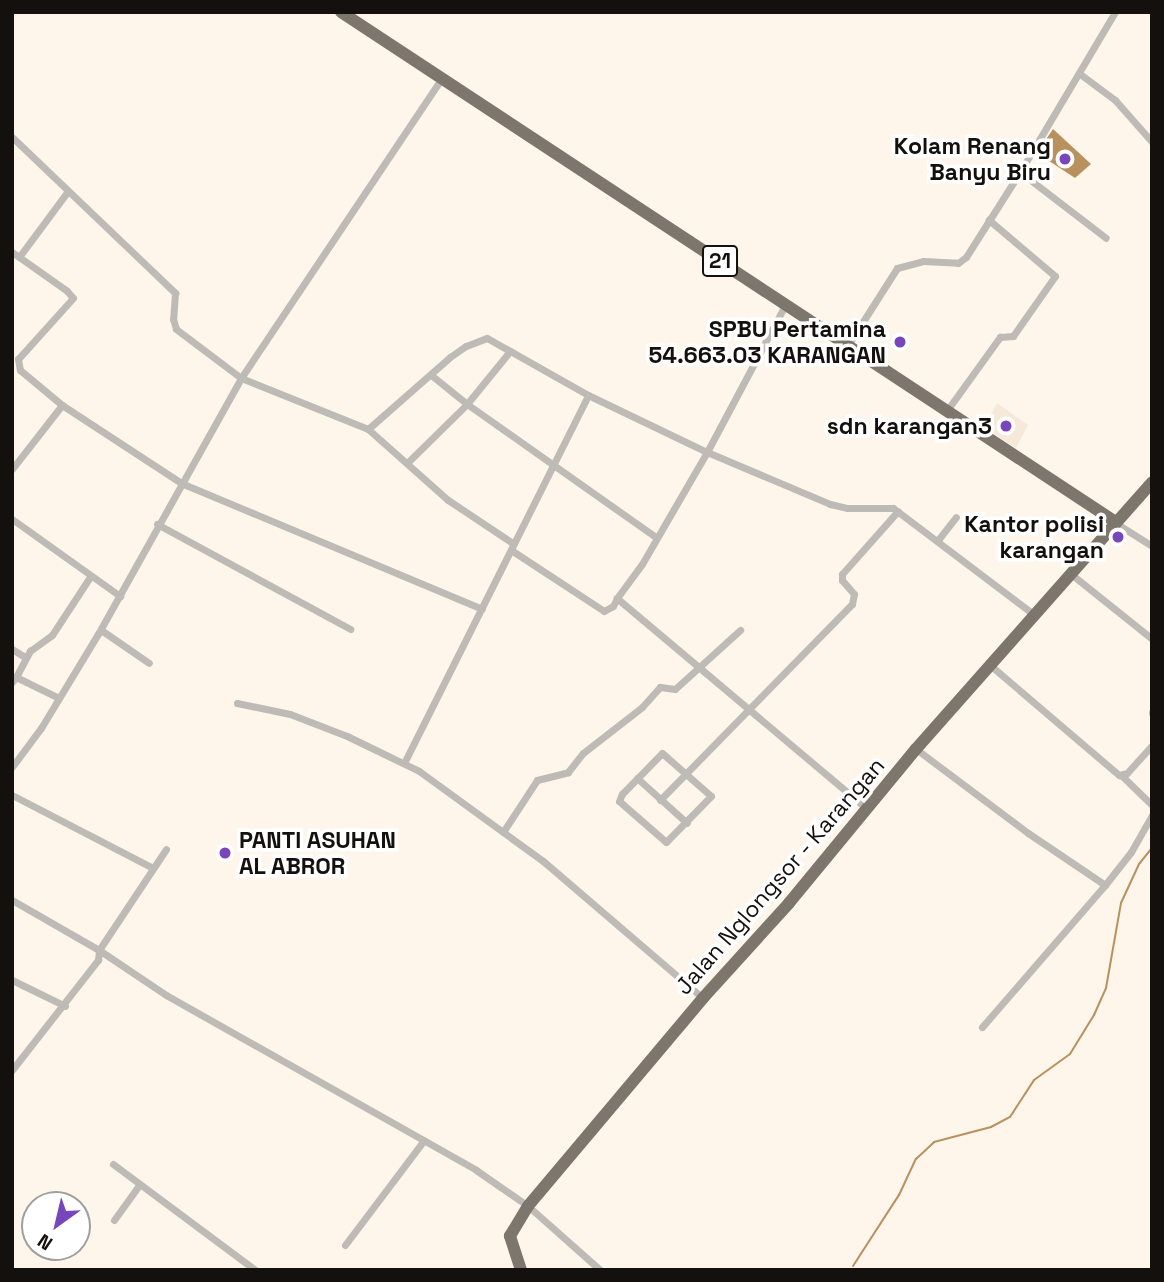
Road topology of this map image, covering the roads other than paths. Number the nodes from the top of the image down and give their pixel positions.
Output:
1 (341, 12) edge
2 (1115, 12) edge
3 (1080, 74) junction
4 (442, 78) junction
5 (12, 137) edge
6 (1152, 142) edge
7 (1020, 172) junction
8 (68, 191) junction
9 (989, 220) junction
10 (1106, 238) dead end
11 (16, 254) edge
12 (785, 304) junction
13 (848, 345) junction
14 (510, 351) junction
15 (431, 375) junction
16 (241, 378) junction
17 (588, 395) junction
18 (467, 404) junction
19 (62, 405) junction
20 (948, 410) junction
21 (368, 429) junction
22 (707, 452) junction
23 (407, 463) junction
24 (553, 463) junction
25 (12, 469) edge
26 (1152, 481) edge
27 (181, 483) junction
28 (898, 511) junction
29 (956, 517) dead end
30 (12, 519) edge
31 (1114, 521) junction
32 (158, 524) junction
33 (657, 538) junction
34 (938, 540) junction
35 (1152, 546) edge
36 (512, 547) junction
37 (1071, 574) junction
38 (90, 576) junction
39 (120, 596) junction
40 (617, 598) junction
41 (482, 608) junction
42 (1033, 614) junction
43 (350, 629) dead end
44 (740, 630) dead end
45 (101, 631) junction
46 (1152, 639) edge
47 (12, 649) edge
48 (25, 657) junction
49 (149, 663) dead end
50 (990, 664) junction
51 (699, 666) junction
52 (14, 679) edge
53 (59, 698) junction
54 (237, 703) dead end
55 (750, 709) junction
56 (916, 749) junction
57 (1150, 749) edge
58 (404, 763) junction
59 (12, 767) edge
60 (687, 772) junction
61 (1122, 776) junction
62 (637, 778) junction
63 (12, 794) edge
64 (660, 800) junction
65 (1152, 805) edge
66 (866, 808) junction
67 (1152, 815) edge
68 (687, 823) junction
69 (503, 832) junction
70 (166, 849) dead end
71 (153, 868) junction
72 (1105, 885) junction
73 (12, 900) edge
74 (99, 950) junction
75 (12, 980) edge
76 (703, 998) junction
77 (65, 1006) junction
78 (982, 1027) dead end
79 (12, 1070) edge
80 (424, 1140) junction
81 (113, 1164) dead end
82 (140, 1184) junction
83 (528, 1206) junction
84 (114, 1220) dead end
85 (345, 1245) dead end
86 (255, 1270) edge
87 (521, 1270) edge
88 (600, 1270) edge

1 - 4 highway, 21
2 - 3 street
3 - 6 street
3 - 7 street
4 - 12 highway, 21
4 - 16 street
5 - 8 street
7 - 9 street
7 - 10 street
8 - 11 street
8 - 16 street
9 - 13 street
9 - 20 street
11 - 19 street
12 - 13 highway, 21
12 - 22 street
13 - 20 highway, 21
14 - 15 street
14 - 17 street
14 - 18 street
15 - 18 street
15 - 21 street
16 - 21 street
16 - 27 street
17 - 22 street
17 - 24 street
18 - 23 street
18 - 24 street
19 - 25 street
19 - 27 street
20 - 31 highway, 21
21 - 23 street
22 - 28 street
22 - 33 street
23 - 36 street
24 - 33 street
24 - 36 street
26 - 31 highway, Jalan Nglongsor - Karangan
27 - 32 street
27 - 41 street
28 - 34 street
28 - 55 street
29 - 34 street
30 - 38 street
31 - 35 street
31 - 37 highway, Jalan Nglongsor - Karangan
32 - 39 street
32 - 43 street
33 - 40 street
34 - 42 street
36 - 40 street
36 - 41 street
37 - 42 highway, Jalan Nglongsor - Karangan
37 - 46 street
38 - 39 street
38 - 48 street
39 - 45 street
40 - 51 street
41 - 58 street
42 - 50 highway, Jalan Nglongsor - Karangan
44 - 51 street
45 - 49 street
45 - 53 street
47 - 48 street
48 - 52 street
50 - 56 highway, Jalan Nglongsor - Karangan
50 - 61 street
51 - 55 street
51 - 69 street
52 - 53 street
53 - 59 street
54 - 58 street
55 - 60 street
55 - 66 street
56 - 66 highway, Jalan Nglongsor - Karangan
56 - 72 street
57 - 61 street
58 - 69 street
60 - 62 street
60 - 64 street
60 - 68 street
61 - 65 street
62 - 64 street
62 - 68 street
63 - 71 street
64 - 68 street
66 - 76 highway, Jalan Nglongsor - Karangan
67 - 72 street
69 - 76 street
70 - 71 street
71 - 74 street
72 - 78 street
73 - 74 street
74 - 77 street
74 - 80 street
75 - 77 street
76 - 83 highway, Jalan Nglongsor - Karangan
77 - 79 street
80 - 83 street
80 - 85 street
81 - 82 street
82 - 84 street
82 - 86 street
83 - 87 highway, Jalan Nglongsor - Karangan
83 - 88 street

